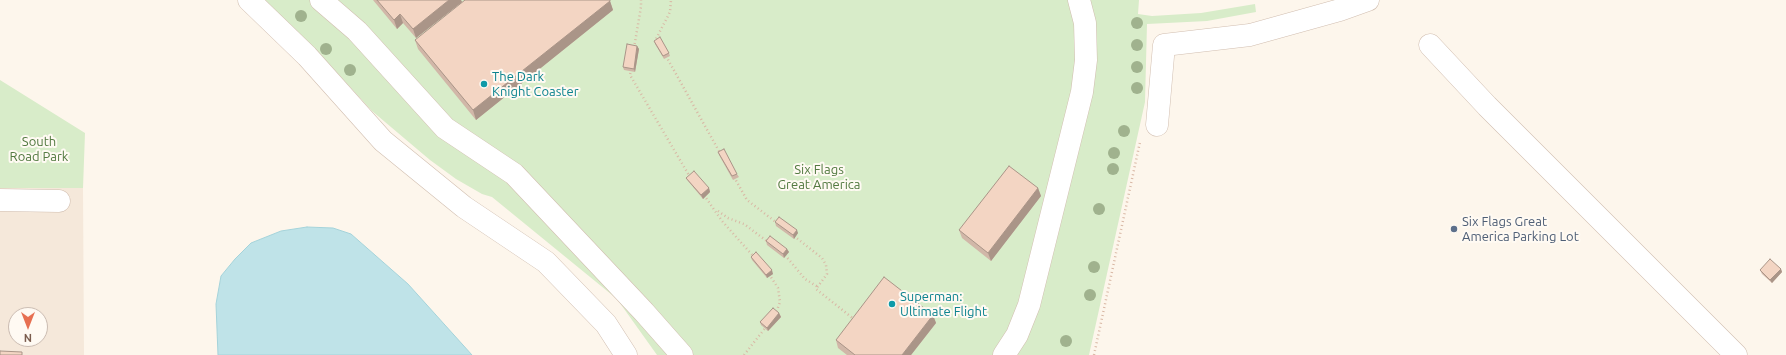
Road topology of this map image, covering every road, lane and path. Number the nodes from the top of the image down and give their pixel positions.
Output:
1 (249, 0) edge
2 (321, 0) edge
3 (641, 0) edge
4 (671, 0) edge
5 (1078, 0) edge
6 (1368, 0) edge
7 (660, 45) edge
8 (1430, 45) dead end
9 (634, 52) edge
10 (664, 52) edge
11 (631, 68) edge
12 (1149, 130) joint
13 (724, 159) edge
14 (732, 173) edge
15 (694, 181) edge
16 (703, 193) edge
17 (0, 200) edge
18 (59, 201) dead end
19 (716, 210) junction
20 (778, 224) edge
21 (791, 234) edge
22 (769, 243) edge
23 (782, 252) edge
24 (757, 260) edge
25 (767, 272) edge
26 (818, 287) junction
27 (775, 315) edge
28 (771, 320) edge
29 (858, 322) edge
30 (626, 355) edge
31 (682, 355) edge
32 (744, 355) edge
33 (1004, 355) edge
34 (1094, 355) edge
35 (1736, 355) edge

1 - 30 street
2 - 31 street
3 - 9 path
4 - 7 path
5 - 33 street
6 - 12 street
8 - 35 street
10 - 13 path
11 - 15 path
12 - 34 path
14 - 20 path
16 - 19 path
17 - 18 street
19 - 22 path
19 - 24 path
21 - 26 path
23 - 26 path
25 - 27 path
26 - 29 path
28 - 32 path

